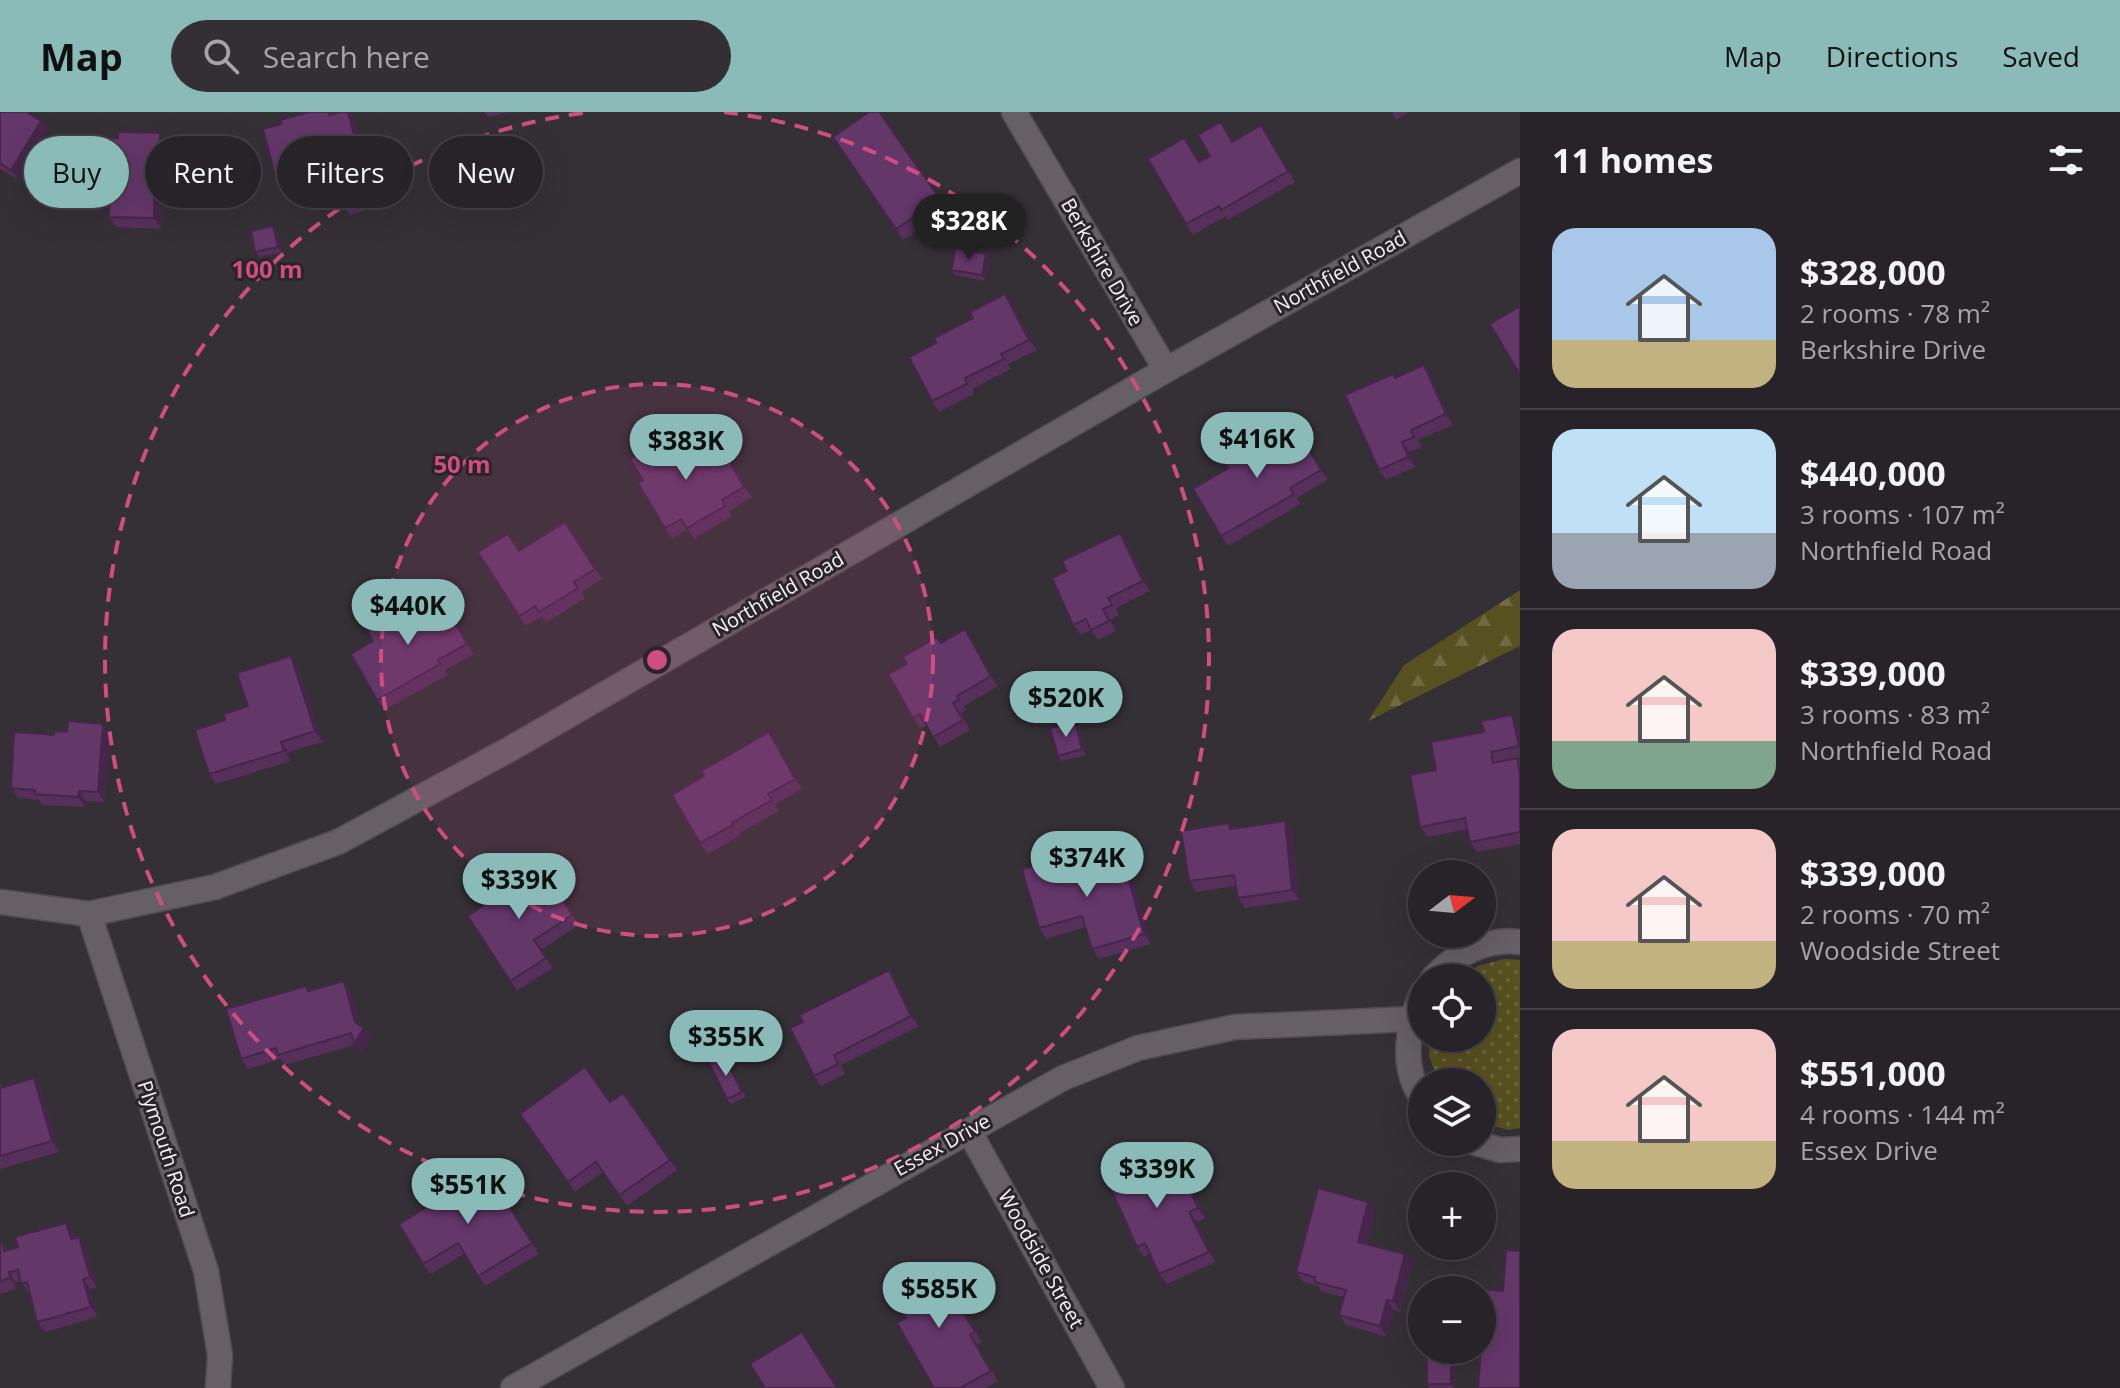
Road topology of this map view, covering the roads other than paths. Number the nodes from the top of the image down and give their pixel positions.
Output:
1 (1014, 112) edge
2 (1520, 171) edge
3 (1166, 370) junction
4 (0, 902) edge
5 (89, 914) junction
6 (1520, 942) edge
7 (1446, 964) edge
8 (1408, 1019) edge
9 (969, 1131) junction
10 (1496, 1149) edge
11 (1520, 1149) edge
12 (218, 1388) edge
13 (513, 1388) edge
14 (1112, 1388) edge

1 - 3 street, Berkshire Drive
2 - 3 street, Northfield Road
3 - 5 street, Northfield Road
4 - 5 street, Northfield Road
5 - 12 street, Plymouth Road
6 - 7 street
8 - 9 street, Essex Drive
9 - 13 street, Essex Drive
9 - 14 street, Woodside Street
10 - 11 street

